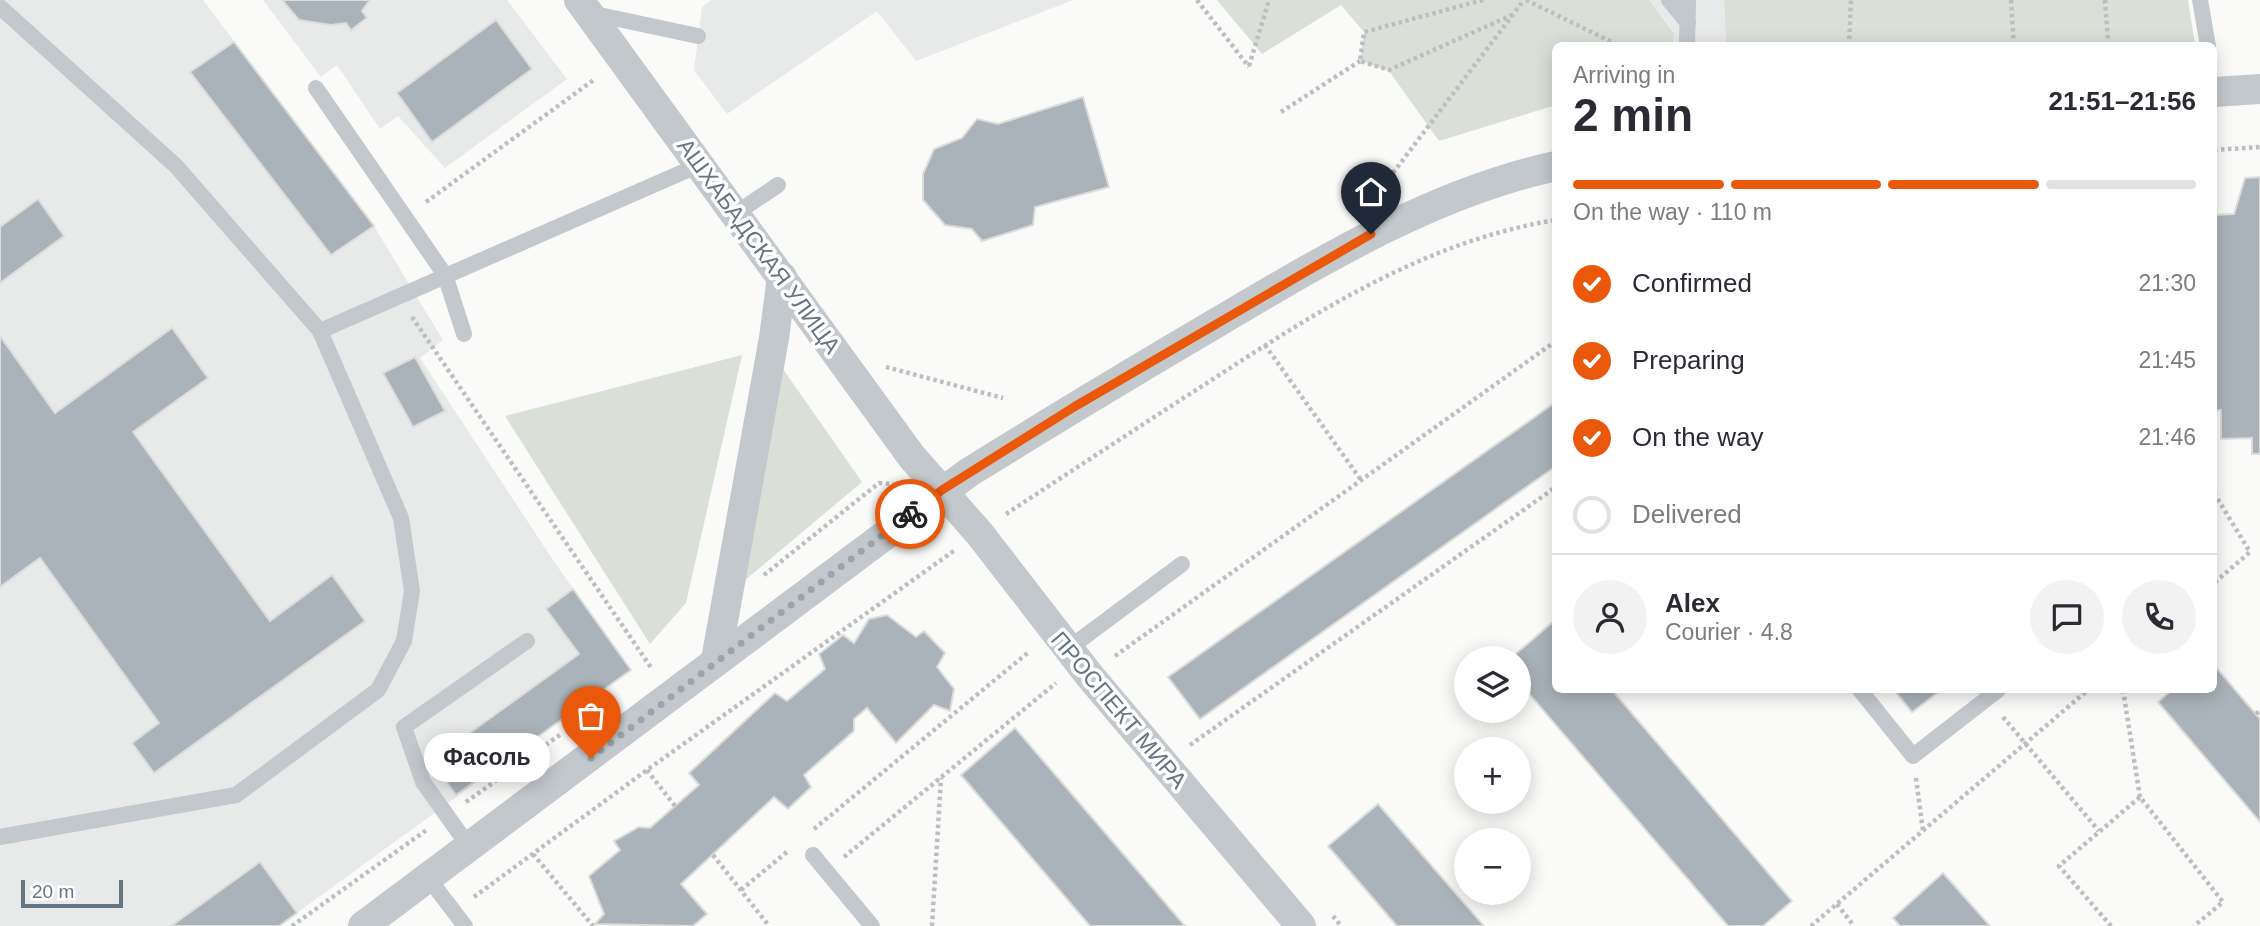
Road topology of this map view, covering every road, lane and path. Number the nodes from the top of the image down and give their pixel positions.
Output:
1 (1197, 0) edge
2 (1269, 0) edge
3 (1483, 0) edge
4 (1525, 0) edge
5 (1669, 0) edge
6 (1688, 0) edge
7 (1851, 0) edge
8 (2011, 0) edge
9 (2105, 0) edge
10 (2200, 0) edge
11 (590, 4) edge
12 (0, 7) edge
13 (1512, 15) junction
14 (1688, 23) junction
15 (698, 36) dead end
16 (2108, 40) dead end
17 (1612, 42) edge
18 (1687, 42) edge
19 (1849, 42) edge
20 (2014, 42) edge
21 (2207, 42) edge
22 (1360, 61) junction
23 (594, 79) dead end
24 (316, 88) dead end
25 (2217, 88) edge
26 (2260, 89) edge
27 (1281, 112) dead end
28 (2260, 147) edge
29 (2217, 150) edge
30 (699, 165) junction
31 (1552, 167) edge
32 (1393, 173) dead end
33 (778, 185) dead end
34 (735, 214) junction
35 (405, 217) junction
36 (1552, 221) edge
37 (445, 275) junction
38 (782, 278) junction
39 (398, 296) junction
40 (320, 331) junction
41 (464, 334) dead end
42 (1552, 344) edge
43 (1265, 345) junction
44 (884, 367) dead end
45 (1003, 398) dead end
46 (1361, 480) junction
47 (879, 483) dead end
48 (942, 490) junction
49 (1552, 490) edge
50 (2217, 498) edge
51 (1006, 513) dead end
52 (945, 558) dead end
53 (1182, 564) dead end
54 (2217, 580) edge
55 (726, 606) junction
56 (527, 641) dead end
57 (1068, 649) junction
58 (1030, 651) dead end
59 (663, 660) dead end
60 (716, 660) junction
61 (652, 669) junction
62 (1089, 675) junction
63 (642, 676) dead end
64 (1057, 682) dead end
65 (1862, 693) edge
66 (2084, 693) edge
67 (2123, 693) edge
68 (1993, 694) edge
69 (566, 731) dead end
70 (2025, 744) junction
71 (1913, 756) junction
72 (1163, 764) junction
73 (647, 770) junction
74 (941, 777) junction
75 (2140, 797) junction
76 (675, 806) dead end
77 (446, 816) junction
78 (1923, 831) junction
79 (2099, 831) junction
80 (0, 836) edge
81 (805, 837) dead end
82 (794, 846) dead end
83 (470, 848) junction
84 (533, 854) junction
85 (713, 855) dead end
86 (813, 855) dead end
87 (852, 867) dead end
88 (429, 879) junction
89 (741, 890) junction
90 (1836, 904) junction
91 (455, 912) junction
92 (292, 926) edge
93 (363, 926) edge
94 (465, 926) edge
95 (593, 926) edge
96 (769, 926) edge
97 (872, 926) edge
98 (932, 926) edge
99 (1301, 926) edge
100 (1811, 926) edge
101 (1854, 926) edge
102 (2111, 926) edge
103 (2194, 926) edge

1 - 2 path
3 - 22 path
4 - 13 path
4 - 17 path
5 - 14 lane
6 - 14 lane
7 - 19 path
8 - 20 path
9 - 16 path
10 - 21 lane
11 - 15 lane
11 - 30 street, АШХАБАДСКАЯ УЛИЦА
12 - 40 lane
13 - 22 path
13 - 32 path
14 - 18 lane
22 - 27 path
23 - 35 path
24 - 35 lane
25 - 26 street
28 - 29 path
30 - 34 street, АШХАБАДСКАЯ УЛИЦА
30 - 37 lane
31 - 48 street
33 - 34 lane
34 - 38 street, АШХАБАДСКАЯ УЛИЦА
35 - 37 lane
36 - 43 path
37 - 39 lane
37 - 41 lane
38 - 48 street, АШХАБАДСКАЯ УЛИЦА
38 - 55 street
39 - 40 lane
39 - 61 path
40 - 80 lane
42 - 46 path
43 - 46 path
43 - 51 path
44 - 45 path
46 - 62 path
47 - 55 path
48 - 57 street, ПРОСПЕКТ МИРА
48 - 60 street
49 - 72 path
50 - 54 path
52 - 73 path
53 - 57 lane
55 - 60 street
56 - 77 lane
57 - 62 street, ПРОСПЕКТ МИРА
58 - 81 path
59 - 61 path
60 - 83 street
61 - 63 path
62 - 72 street, ПРОСПЕКТ МИРА
64 - 74 path
65 - 71 lane
66 - 70 path
67 - 75 path
68 - 70 path
68 - 71 lane
69 - 77 path
70 - 78 path
70 - 79 path
71 - 78 path
72 - 99 street, ПРОСПЕКТ МИРА
73 - 76 path
73 - 84 path
74 - 87 path
74 - 98 path
75 - 79 path
75 - 103 path
77 - 83 lane
77 - 92 path
78 - 90 path
79 - 102 path
82 - 89 path
83 - 88 street
84 - 91 path
84 - 95 path
85 - 89 path
86 - 97 lane
88 - 91 lane
88 - 93 street
89 - 96 path
90 - 100 path
90 - 101 path
91 - 94 lane

